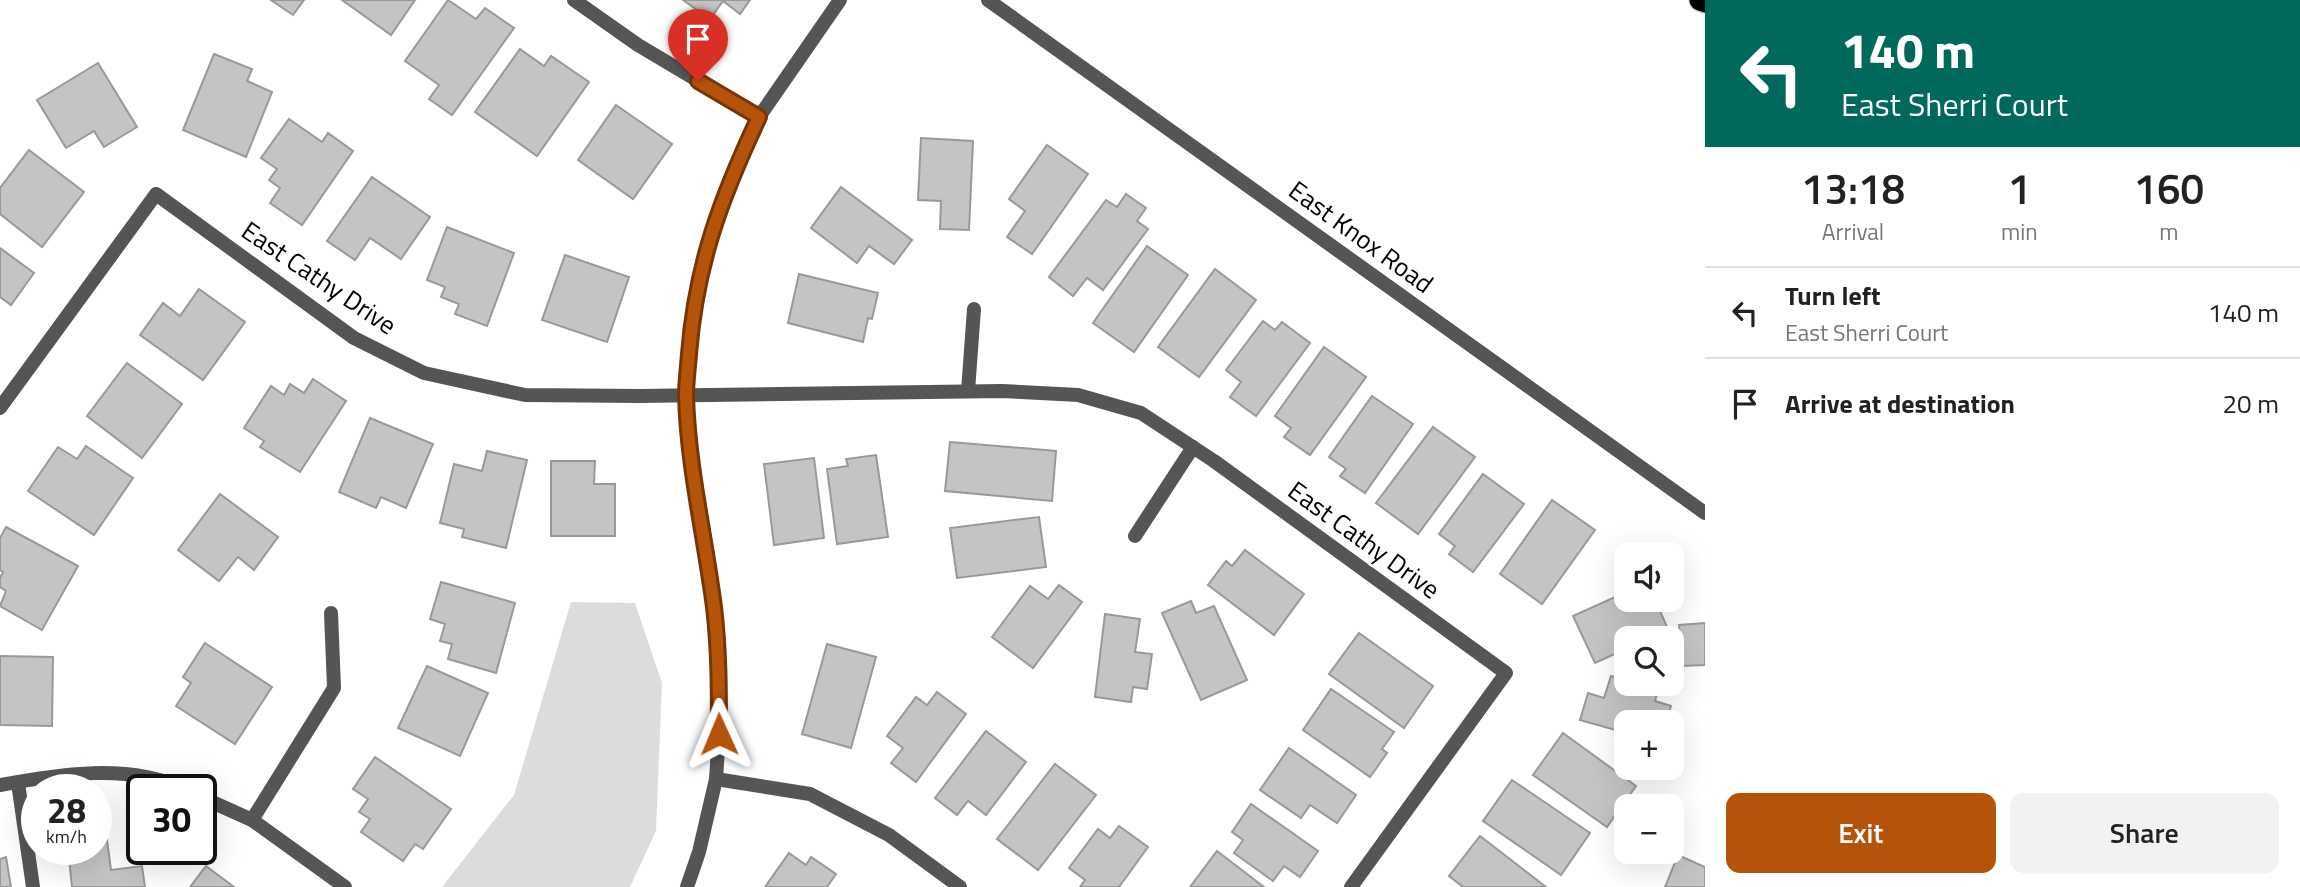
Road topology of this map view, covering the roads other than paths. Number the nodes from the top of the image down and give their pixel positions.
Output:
1 (574, 0) edge
2 (840, 0) edge
3 (988, 0) edge
4 (1700, 0) edge
5 (1705, 2) edge
6 (759, 117) junction
7 (974, 310) dead end
8 (968, 391) junction
9 (686, 396) junction
10 (0, 408) edge
11 (1193, 447) junction
12 (1705, 513) edge
13 (1135, 536) dead end
14 (331, 613) dead end
15 (126, 776) edge
16 (716, 779) junction
17 (18, 782) junction
18 (0, 785) edge
19 (217, 804) edge
20 (251, 820) junction
21 (33, 887) edge
22 (345, 887) edge
23 (687, 887) edge
24 (960, 887) edge
25 (1351, 887) edge

1 - 6 street
2 - 6 street
3 - 12 street, East Knox Road
4 - 5 highway
6 - 9 street
7 - 8 street
8 - 9 street, East Cathy Drive
8 - 11 street, East Cathy Drive
9 - 10 street, East Cathy Drive
9 - 16 street
11 - 13 street
11 - 25 street, East Cathy Drive
14 - 20 street
15 - 17 street
16 - 23 street
16 - 24 street
17 - 18 street
17 - 21 street
19 - 20 street
20 - 22 street

